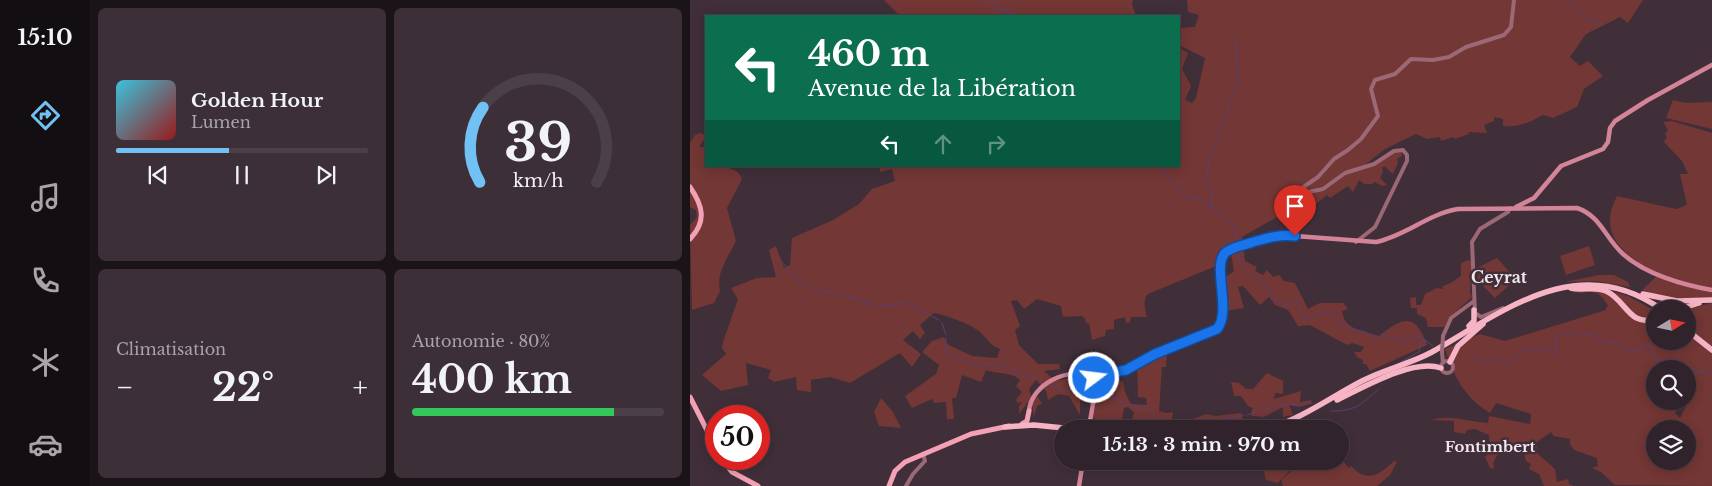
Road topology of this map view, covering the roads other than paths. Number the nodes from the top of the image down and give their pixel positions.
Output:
1 (1514, 0) edge
2 (1712, 65) edge
3 (690, 187) edge
4 (1510, 208) junction
5 (1516, 208) junction
6 (690, 239) edge
7 (1360, 242) junction
8 (1562, 287) junction
9 (1616, 287) junction
10 (1571, 288) junction
11 (1712, 290) edge
12 (1530, 296) joint
13 (1474, 300) junction
14 (1648, 300) edge
15 (1646, 301) edge
16 (1712, 301) edge
17 (1696, 305) edge
18 (1474, 308) junction
19 (1458, 311) junction
20 (1481, 317) junction
21 (1474, 321) junction
22 (1646, 321) edge
23 (1483, 324) junction
24 (1452, 338) junction
25 (1696, 339) edge
26 (1712, 352) edge
27 (1445, 364) junction
28 (1098, 376) junction
29 (690, 397) edge
30 (1331, 402) junction
31 (1029, 411) junction
32 (1090, 420) edge
33 (1290, 420) edge
34 (1294, 420) edge
35 (1030, 425) junction
36 (705, 426) edge
37 (1005, 427) junction
38 (1054, 427) edge
39 (1019, 428) junction
40 (1054, 430) edge
41 (954, 441) junction
42 (923, 454) junction
43 (730, 470) edge
44 (1082, 470) edge
45 (758, 486) edge
46 (889, 486) edge
47 (906, 486) edge
48 (1079, 486) edge

1 - 7 street
2 - 5 main road
3 - 6 main road
4 - 5 main road
4 - 7 main road
4 - 13 street
5 - 11 main road
7 - 28 main road
8 - 9 highway
8 - 12 highway
8 - 24 highway
9 - 14 highway
9 - 16 highway
10 - 15 highway
10 - 22 highway
10 - 23 highway
12 - 20 street
13 - 18 street
13 - 19 street
16 - 17 highway
18 - 19 street
18 - 20 street
18 - 21 highway
19 - 27 street, bridge
20 - 21 highway
21 - 24 highway
23 - 27 highway
23 - 30 highway
24 - 33 highway
25 - 26 highway
27 - 30 highway
28 - 31 main road
28 - 32 main road
29 - 36 main road
30 - 34 highway
31 - 35 main road
31 - 37 main road
35 - 37 highway
35 - 38 highway
35 - 39 main road
37 - 41 main road
39 - 40 highway
39 - 41 main road
41 - 42 main road
42 - 46 main road
42 - 47 street
43 - 45 main road
44 - 48 main road

